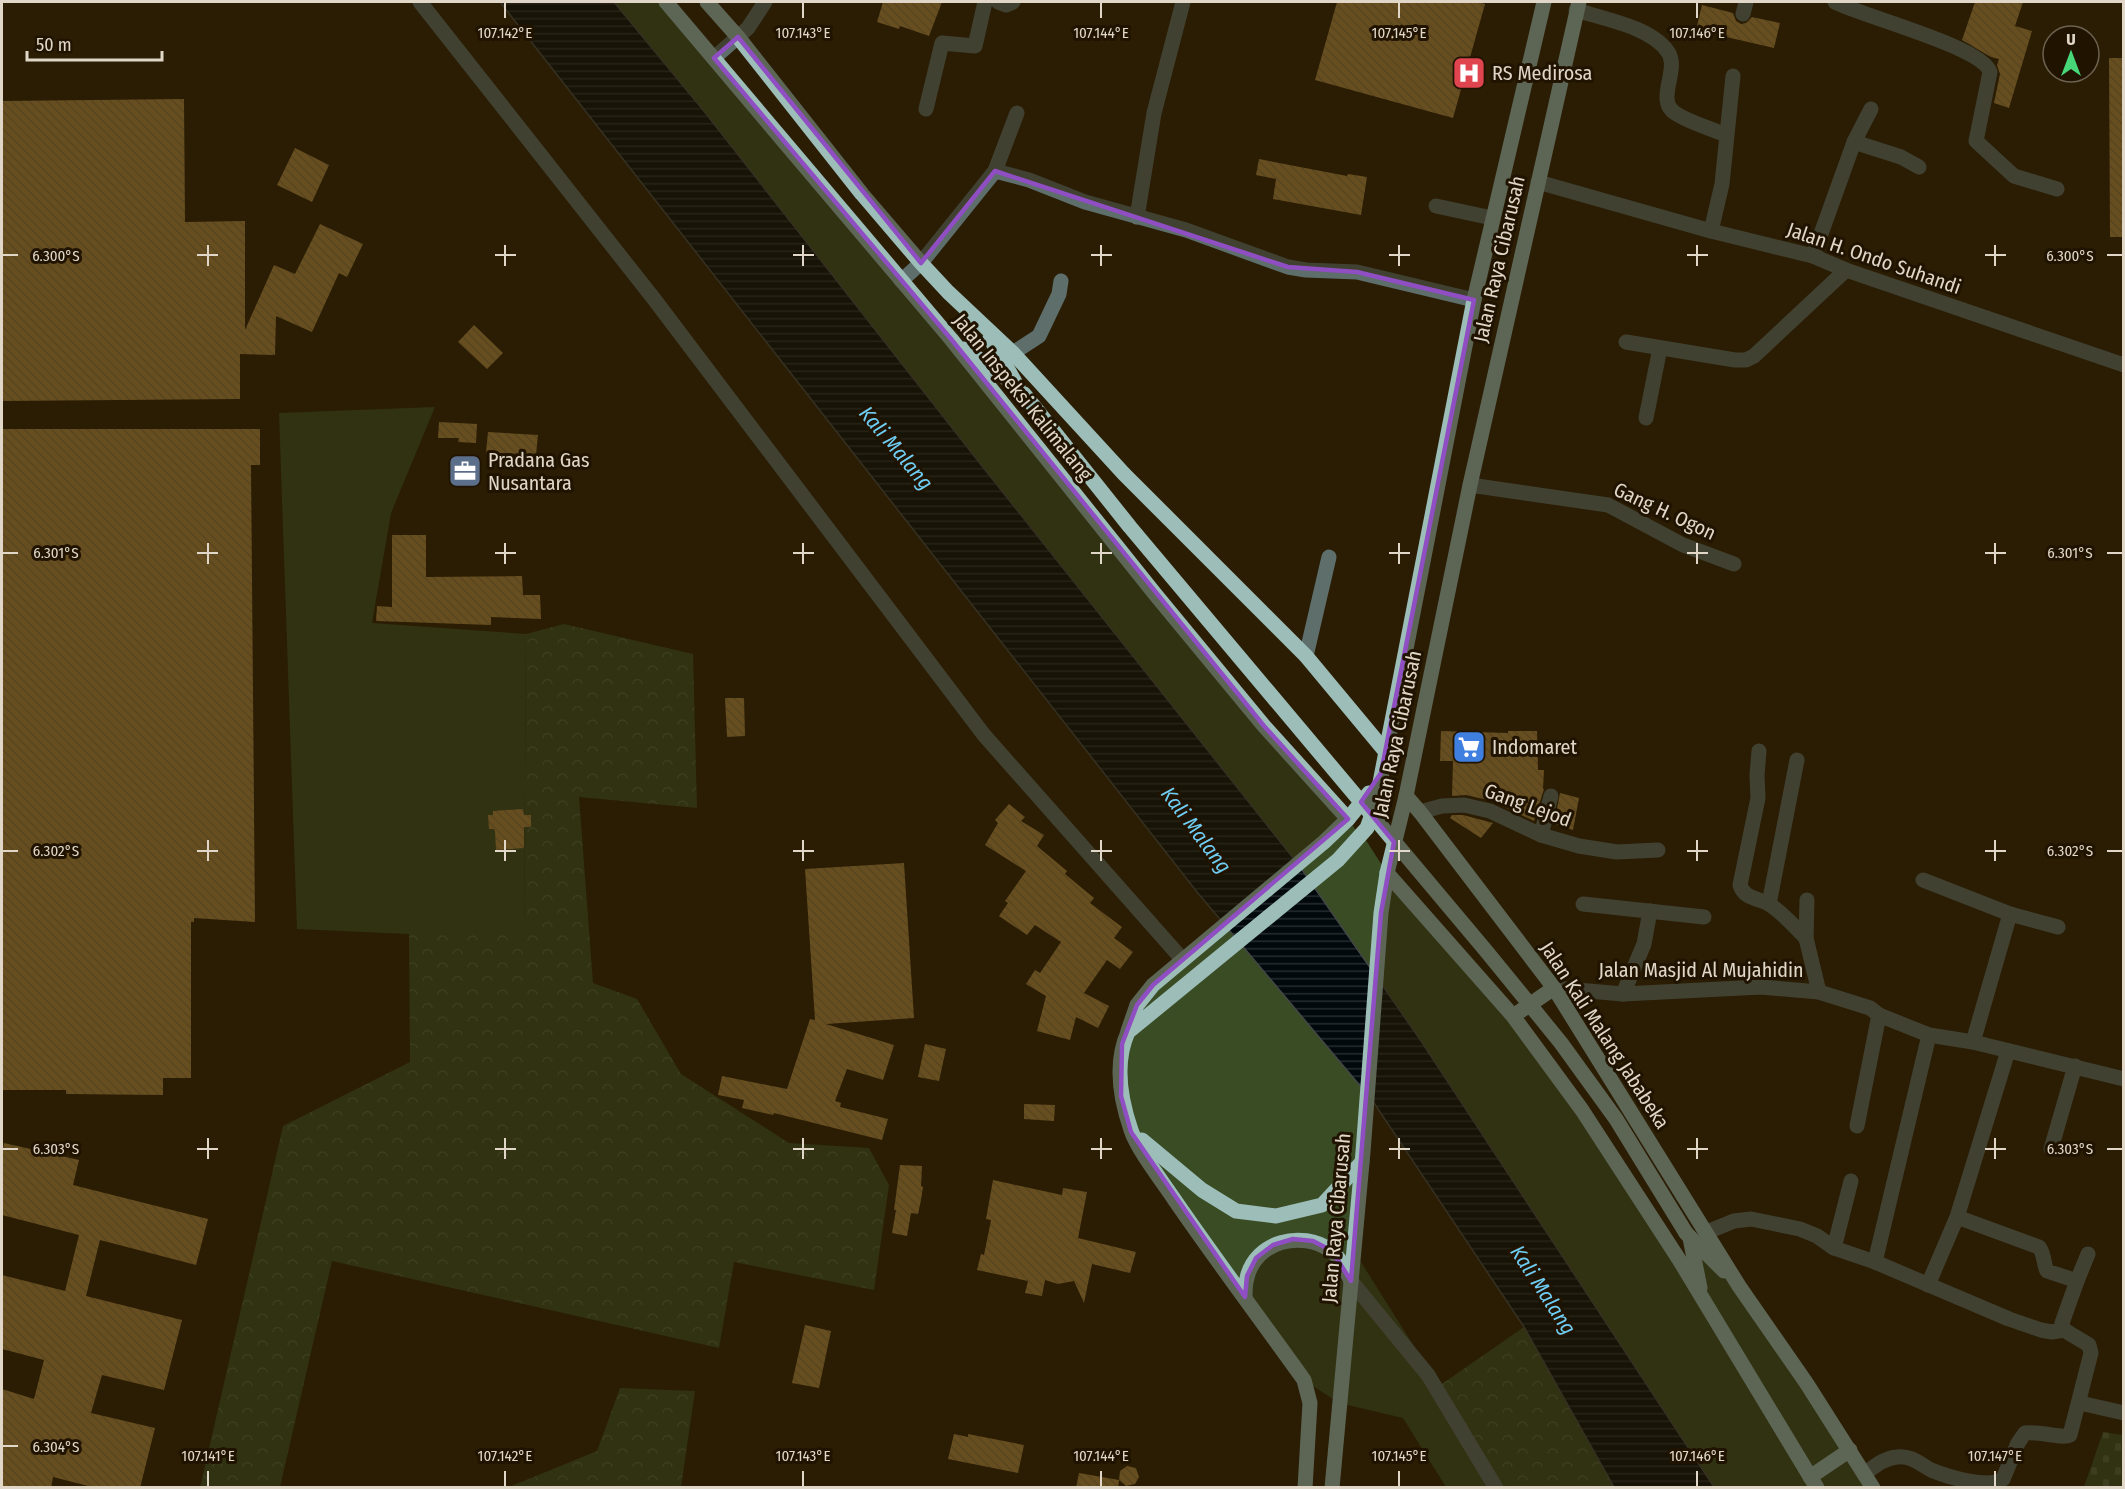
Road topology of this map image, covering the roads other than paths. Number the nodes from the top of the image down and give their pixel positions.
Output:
1 (420, 2) edge
2 (666, 2) edge
3 (706, 2) edge
4 (765, 2) edge
5 (985, 2) edge
6 (998, 2) edge
7 (1013, 2) edge
8 (1183, 2) edge
9 (1544, 2) edge
10 (1835, 2) edge
11 (1578, 6) edge
12 (738, 38) junction
13 (714, 58) junction
14 (1733, 76) dead end
15 (926, 109) dead end
16 (1871, 109) dead end
17 (1017, 113) dead end
18 (1726, 135) junction
19 (1854, 142) junction
20 (1919, 167) dead end
21 (995, 171) junction
22 (1538, 182) junction
23 (2057, 189) dead end
24 (1436, 206) dead end
25 (1137, 217) junction
26 (1492, 218) junction
27 (1710, 231) junction
28 (1813, 256) junction
29 (921, 263) junction
30 (1846, 270) junction
31 (901, 281) junction
32 (1061, 281) dead end
33 (1474, 300) junction
34 (983, 325) junction
35 (951, 339) junction
36 (1626, 342) dead end
37 (1660, 348) junction
38 (1013, 353) junction
39 (2124, 365) edge
40 (1021, 390) junction
41 (1646, 418) dead end
42 (1470, 485) junction
43 (1329, 557) dead end
44 (1734, 564) dead end
45 (1306, 656) junction
46 (1386, 750) junction
47 (1759, 751) dead end
48 (1797, 760) dead end
49 (1381, 772) junction
50 (1406, 796) junction
51 (1551, 796) dead end
52 (1420, 812) junction
53 (1348, 819) junction
54 (1541, 835) junction
55 (1658, 850) dead end
56 (1387, 873) junction
57 (1923, 880) dead end
58 (1807, 900) dead end
59 (1583, 904) dead end
60 (1769, 904) junction
61 (1650, 911) junction
62 (2010, 914) junction
63 (1704, 917) dead end
64 (2058, 927) dead end
65 (1806, 938) junction
66 (1182, 959) junction
67 (1554, 988) junction
68 (1819, 992) junction
69 (1623, 994) junction
70 (1879, 1015) junction
71 (1513, 1016) junction
72 (1128, 1032) junction
73 (1929, 1035) junction
74 (1973, 1042) junction
75 (2007, 1051) junction
76 (2075, 1066) junction
77 (2124, 1079) edge
78 (1857, 1126) dead end
79 (1131, 1131) junction
80 (2051, 1149) dead end
81 (1362, 1162) junction
82 (1851, 1181) dead end
83 (1957, 1217) junction
84 (1707, 1232) junction
85 (1688, 1235) junction
86 (1834, 1248) junction
87 (2088, 1254) dead end
88 (1875, 1262) junction
89 (1351, 1281) junction
90 (2077, 1281) junction
91 (1928, 1285) junction
92 (1739, 1286) junction
93 (1245, 1297) junction
94 (1702, 1300) junction
95 (2064, 1330) junction
96 (2080, 1403) junction
97 (2124, 1413) edge
98 (1850, 1450) junction
99 (1864, 1474) junction
100 (1814, 1482) edge
101 (1305, 1488) edge
102 (1332, 1488) edge
103 (1496, 1488) edge
104 (1873, 1488) edge

1 - 66 street
2 - 13 main road, Jalan Inspeksi Kalimalang
3 - 12 main road, Jalan Inspeksi Kalimalang
4 - 12 street
5 - 15 street
6 - 7 street
8 - 25 street
9 - 26 main road, Jalan Raya Cibarusah
10 - 23 street
11 - 18 street
11 - 22 main road, Jalan Raya Cibarusah
12 - 13 street
12 - 29 main road, Jalan Inspeksi Kalimalang
13 - 31 main road, Jalan Inspeksi Kalimalang
14 - 18 street
16 - 19 street
17 - 21 street
18 - 27 street
19 - 20 street
19 - 28 street
21 - 25 street
21 - 29 street
22 - 27 street, Jalan H. Ondo Suhandi
22 - 42 main road, Jalan Raya Cibarusah
24 - 26 street
25 - 33 street
26 - 33 main road, Jalan Raya Cibarusah
27 - 28 street, Jalan H. Ondo Suhandi
28 - 30 street, Jalan H. Ondo Suhandi
29 - 31 street
29 - 34 main road, Jalan Inspeksi Kalimalang
30 - 37 street
30 - 39 street, Jalan H. Ondo Suhandi
31 - 35 main road, Jalan Inspeksi Kalimalang
32 - 38 street
33 - 46 main road, Jalan Raya Cibarusah
34 - 38 main road, Jalan Inspeksi Kalimalang
34 - 40 main road
35 - 40 main road
35 - 53 main road, Jalan Inspeksi Kalimalang
36 - 37 street
37 - 41 street
38 - 45 main road, Jalan Inspeksi Kalimalang
40 - 85 main road, bridge
42 - 44 street, Gang H. Ogon
42 - 50 main road, Jalan Raya Cibarusah
43 - 45 street
45 - 46 main road, Jalan Inspeksi Kalimalang
46 - 49 main road, Jalan Raya Cibarusah
47 - 60 street
48 - 60 street
49 - 53 main road, Jalan Raya Cibarusah
49 - 72 main road, Jalan Raya Cibarusah
50 - 52 main road, Jalan Kali Malang Jababeka
50 - 56 main road, Jalan Raya Cibarusah
51 - 54 street
52 - 54 street, Gang Lejod
52 - 67 main road, Jalan Kali Malang Jababeka
53 - 66 main road, Jalan Raya Cibarusah
54 - 55 street, Gang Lejod
56 - 71 main road
56 - 81 main road, Jalan Raya Cibarusah
57 - 62 street
58 - 65 street
59 - 61 street
60 - 65 street
61 - 63 street
61 - 69 street
62 - 64 street
62 - 74 street
65 - 68 street
66 - 72 main road, Jalan Raya Cibarusah
67 - 69 street, Jalan Masjid Al Mujahidin
67 - 71 main road
67 - 84 main road, Jalan Kali Malang Jababeka
68 - 69 street, Jalan Masjid Al Mujahidin
68 - 70 street, Jalan Masjid Al Mujahidin
70 - 73 street, Jalan Masjid Al Mujahidin
70 - 78 street
71 - 94 main road
72 - 79 main road, Jalan Raya Cibarusah
73 - 74 street, Jalan Masjid Al Mujahidin
73 - 88 street
74 - 75 street, Jalan Masjid Al Mujahidin
75 - 76 street, Jalan Masjid Al Mujahidin
75 - 83 street
76 - 77 street, Jalan Masjid Al Mujahidin
76 - 80 street
79 - 81 main road
79 - 93 main road, Jalan Raya Cibarusah
81 - 89 main road, Jalan Raya Cibarusah
82 - 86 street
83 - 90 street
83 - 91 street
84 - 86 street
84 - 92 main road, Jalan Kali Malang Jababeka
85 - 92 main road
85 - 94 main road
86 - 88 street
87 - 90 street
88 - 91 street
89 - 93 main road
89 - 102 main road, Jalan Raya Cibarusah
89 - 103 street
90 - 95 street
91 - 95 street
92 - 98 main road, Jalan Kali Malang Jababeka
93 - 101 main road, Jalan Raya Cibarusah
94 - 100 main road
95 - 96 street
96 - 97 street
96 - 99 street
98 - 99 main road, Jalan Kali Malang Jababeka
98 - 100 main road
99 - 104 main road, Jalan Kali Malang Jababeka

